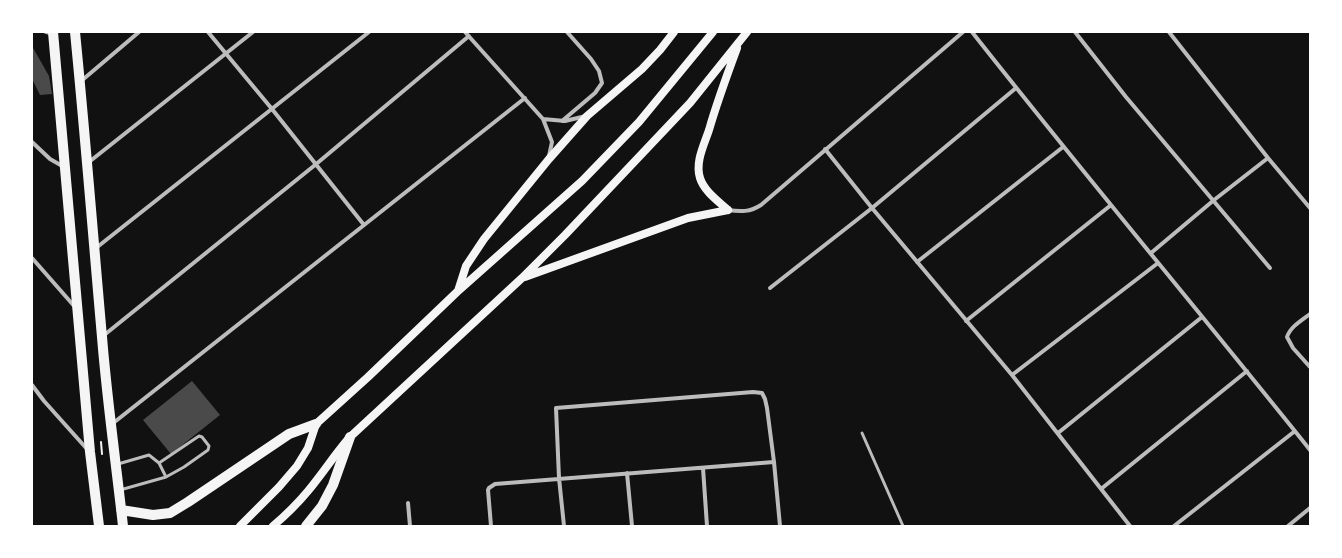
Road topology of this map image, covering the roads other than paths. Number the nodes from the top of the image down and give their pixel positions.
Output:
1 (76, 32) edge
2 (140, 32) edge
3 (208, 32) edge
4 (253, 32) edge
5 (369, 32) edge
6 (465, 32) edge
7 (567, 32) edge
8 (674, 32) edge
9 (713, 32) edge
10 (746, 32) edge
11 (963, 32) edge
12 (972, 32) edge
13 (1075, 32) edge
14 (1169, 32) edge
15 (51, 33) edge
16 (469, 36) junction
17 (740, 40) junction
18 (226, 54) junction
19 (80, 83) junction
20 (1016, 88) junction
21 (525, 98) junction
22 (272, 109) junction
23 (587, 116) junction
24 (543, 119) junction
25 (562, 121) junction
26 (32, 142) edge
27 (1064, 147) junction
28 (825, 149) junction
29 (1268, 158) junction
30 (549, 159) junction
31 (88, 163) junction
32 (315, 165) junction
33 (65, 168) junction
34 (1214, 200) junction
35 (1111, 205) junction
36 (872, 208) junction
37 (1310, 208) edge
38 (728, 210) junction
39 (364, 225) junction
40 (94, 249) junction
41 (1150, 253) junction
42 (32, 258) edge
43 (917, 262) junction
44 (1158, 263) junction
45 (1270, 268) dead end
46 (522, 278) junction
47 (770, 288) dead end
48 (457, 292) junction
49 (77, 309) junction
50 (1310, 314) edge
51 (1202, 316) junction
52 (966, 321) junction
53 (102, 337) junction
54 (1310, 367) edge
55 (1247, 371) junction
56 (1012, 375) junction
57 (32, 385) edge
58 (316, 424) junction
59 (110, 425) junction
60 (1295, 431) junction
61 (862, 433) dead end
62 (1058, 433) junction
63 (350, 437) junction
64 (1310, 450) edge
65 (90, 452) junction
66 (774, 462) junction
67 (158, 463) junction
68 (115, 465) junction
69 (703, 468) junction
70 (627, 473) junction
71 (166, 477) junction
72 (559, 478) junction
73 (1101, 489) junction
74 (118, 490) junction
75 (408, 503) dead end
76 (1310, 508) edge
77 (121, 510) junction
78 (99, 526) edge
79 (123, 526) edge
80 (240, 526) edge
81 (273, 526) edge
82 (306, 526) edge
83 (410, 526) edge
84 (490, 526) edge
85 (564, 526) edge
86 (632, 526) edge
87 (707, 526) edge
88 (780, 526) edge
89 (903, 526) edge
90 (1130, 526) edge
91 (1174, 526) edge
92 (1288, 526) edge

1 - 19 main road
2 - 19 street
3 - 18 street
4 - 18 street
5 - 22 street
6 - 16 street
7 - 25 street
8 - 23 main road
9 - 48 main road
10 - 17 main road
11 - 28 street
12 - 20 street
13 - 34 street
14 - 29 street
15 - 33 main road
16 - 21 street
16 - 32 street
17 - 38 main road
17 - 46 main road
18 - 22 street
18 - 31 street
19 - 31 main road
20 - 27 street
20 - 36 street
21 - 24 street
21 - 39 street
22 - 32 street
22 - 40 street
23 - 25 street
23 - 30 main road
24 - 25 street
24 - 30 street
26 - 33 street
27 - 35 street
27 - 43 street
28 - 36 street
28 - 38 street
29 - 34 street
29 - 37 street
30 - 48 main road
31 - 40 main road
32 - 39 street
32 - 53 street
33 - 49 main road
34 - 41 street
34 - 45 street
35 - 41 street
35 - 52 street
36 - 43 street
36 - 47 street
38 - 46 main road
39 - 59 street
40 - 53 main road
41 - 44 street
42 - 49 street
43 - 52 street
44 - 51 street
44 - 56 street
46 - 63 main road
48 - 58 main road
49 - 65 main road
50 - 54 street
51 - 55 street
51 - 62 street
52 - 56 street
53 - 59 main road
55 - 60 street
55 - 73 street
56 - 62 street
57 - 65 street
58 - 77 main road
58 - 80 main road
59 - 68 main road
60 - 64 street
60 - 91 street
61 - 89 lane
62 - 73 street
63 - 81 main road
63 - 82 main road
65 - 78 main road
66 - 69 street
66 - 72 street
66 - 88 street
67 - 68 lane
67 - 71 lane
67 - 71 lane
68 - 74 main road
69 - 70 street
69 - 87 street
70 - 72 street
70 - 86 street
71 - 74 lane
72 - 84 street
72 - 85 street
73 - 90 street
74 - 77 main road
75 - 83 street
76 - 92 street
77 - 79 main road

